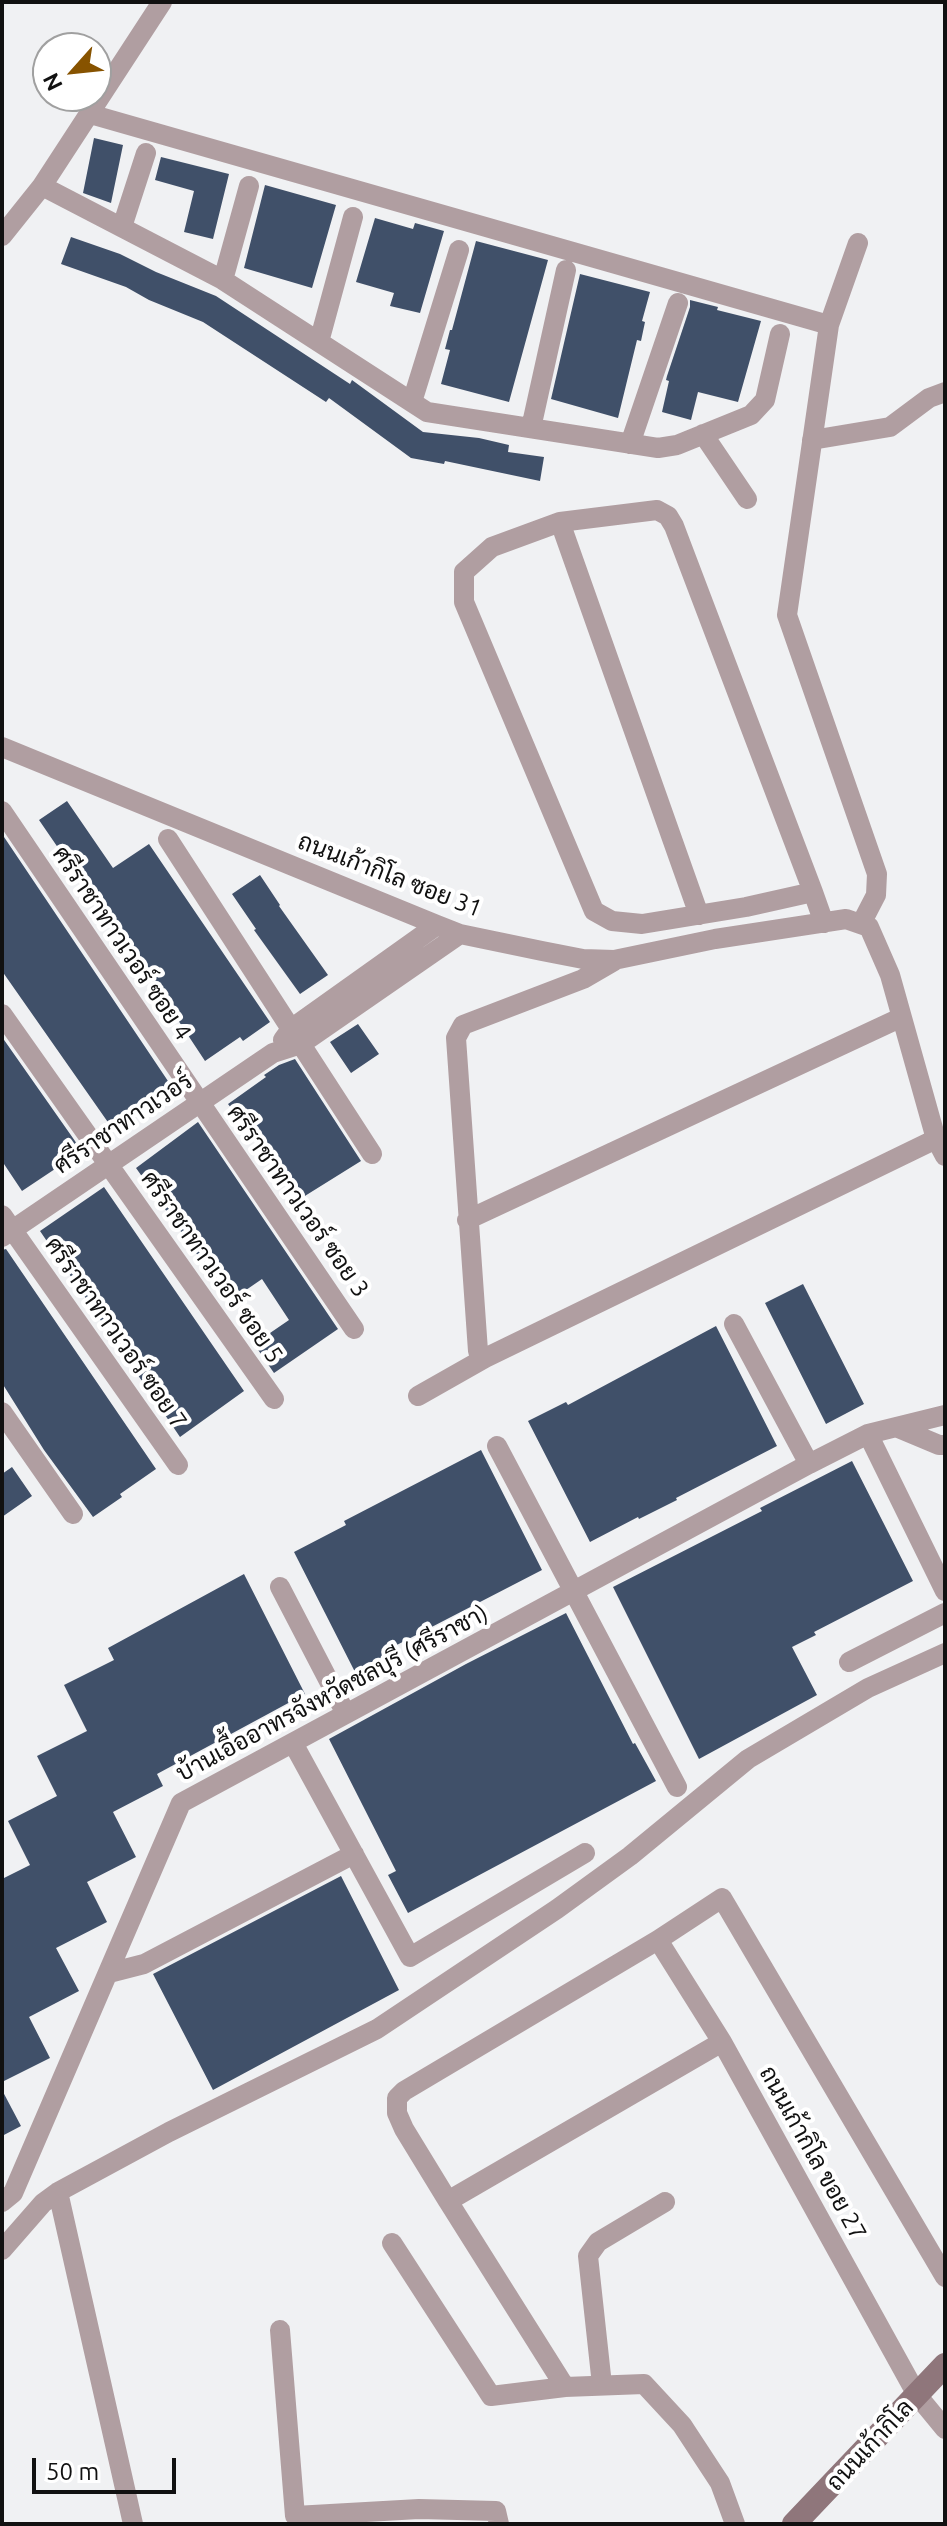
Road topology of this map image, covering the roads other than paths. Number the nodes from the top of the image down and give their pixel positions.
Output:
1 (162, 2) edge
2 (90, 114) junction
3 (146, 153) dead end
4 (42, 186) junction
5 (249, 186) dead end
6 (353, 217) dead end
7 (122, 227) junction
8 (2, 236) edge
9 (858, 243) dead end
10 (459, 250) dead end
11 (566, 270) dead end
12 (223, 280) junction
13 (678, 303) dead end
14 (829, 325) junction
15 (780, 334) dead end
16 (319, 342) junction
17 (945, 392) edge
18 (412, 402) junction
19 (531, 428) junction
20 (703, 434) junction
21 (812, 440) junction
22 (630, 444) junction
23 (747, 499) dead end
24 (560, 522) junction
25 (2, 747) edge
26 (2, 811) edge
27 (168, 839) dead end
28 (813, 892) junction
29 (699, 915) junction
30 (824, 923) junction
31 (861, 924) junction
32 (437, 925) junction
33 (460, 934) junction
34 (614, 960) junction
35 (2, 1014) edge
36 (900, 1018) junction
37 (296, 1037) junction
38 (199, 1103) junction
39 (942, 1145) edge
40 (372, 1154) dead end
41 (108, 1165) junction
42 (467, 1220) junction
43 (5, 1227) edge
44 (734, 1324) dead end
45 (354, 1329) dead end
46 (485, 1358) junction
47 (418, 1396) dead end
48 (274, 1399) dead end
49 (2, 1412) edge
50 (945, 1415) edge
51 (896, 1427) junction
52 (868, 1434) junction
53 (945, 1445) edge
54 (497, 1446) dead end
55 (809, 1464) junction
56 (178, 1465) dead end
57 (73, 1514) dead end
58 (280, 1587) dead end
59 (945, 1591) edge
60 (573, 1592) junction
61 (945, 1613) edge
62 (945, 1653) edge
63 (849, 1662) dead end
64 (346, 1714) junction
65 (293, 1743) junction
66 (677, 1787) dead end
67 (585, 1853) dead end
68 (354, 1854) junction
69 (658, 1940) junction
70 (109, 1973) junction
71 (722, 2042) junction
72 (58, 2192) junction
73 (448, 2201) junction
74 (2, 2202) edge
75 (665, 2202) dead end
76 (392, 2243) dead end
77 (2, 2250) edge
78 (945, 2277) edge
79 (280, 2330) dead end
80 (945, 2365) edge
81 (602, 2385) junction
82 (565, 2387) junction
83 (917, 2395) junction
84 (945, 2429) edge
85 (498, 2517) edge
86 (803, 2520) edge
87 (133, 2524) edge
88 (735, 2524) edge

1 - 2 street
2 - 4 street
2 - 14 street
3 - 7 street
4 - 7 street
4 - 8 street
5 - 12 street
6 - 16 street
7 - 12 street
9 - 14 street
10 - 18 street
11 - 19 street
12 - 16 street
13 - 22 street
14 - 21 street
15 - 20 street
16 - 18 street
17 - 21 street
18 - 19 street
19 - 22 street
20 - 22 street
20 - 23 street
21 - 31 street
24 - 28 street
24 - 29 street
24 - 29 street
25 - 32 street, ถนนเก้ากิโล ซอย 31
26 - 38 street, ศรีราชาทาวเวอร์ ซอย 4
27 - 37 street
28 - 29 street
28 - 30 street
30 - 31 street, ถนนเก้ากิโล ซอย 31
30 - 34 street, ถนนเก้ากิโล ซอย 31
31 - 36 street
32 - 33 street, ถนนเก้ากิโล ซอย 31
32 - 37 street, ศรีราชาทาวเวอร์
33 - 34 street, ถนนเก้ากิโล ซอย 31
33 - 37 street, ศรีราชาทาวเวอร์
34 - 42 street
35 - 41 street, ศรีราชาทาวเวอร์ ซอย 5
36 - 39 street
36 - 42 street
37 - 38 street, ศรีราชาทาวเวอร์
37 - 40 street
38 - 41 street, ศรีราชาทาวเวอร์
38 - 45 street, ศรีราชาทาวเวอร์ ซอย 3
39 - 46 street
41 - 43 street, ศรีราชาทาวเวอร์
41 - 48 street, ศรีราชาทาวเวอร์ ซอย 5
42 - 46 street
43 - 56 street, ศรีราชาทาวเวอร์ ซอย 7
44 - 55 street
46 - 47 street
49 - 57 street
50 - 51 street, บ้านเอื้ออาทรจังหวัดชลบุรี (ศรีราชา)
51 - 52 street, บ้านเอื้ออาทรจังหวัดชลบุรี (ศรีราชา)
51 - 53 street
52 - 55 street, บ้านเอื้ออาทรจังหวัดชลบุรี (ศรีราชา)
52 - 59 street
54 - 60 street
55 - 60 street, บ้านเอื้ออาทรจังหวัดชลบุรี (ศรีราชา)
58 - 64 street
60 - 64 street, บ้านเอื้ออาทรจังหวัดชลบุรี (ศรีราชา)
60 - 66 street
61 - 63 street
62 - 72 street
64 - 65 street, บ้านเอื้ออาทรจังหวัดชลบุรี (ศรีราชา)
65 - 68 street
65 - 70 street, บ้านเอื้ออาทรจังหวัดชลบุรี (ศรีราชา)
67 - 68 street
68 - 70 street
69 - 71 street, ถนนเก้ากิโล ขอย 27
69 - 73 street
69 - 78 street
70 - 74 street, บ้านเอื้ออาทรจังหวัดชลบุรี (ศรีราชา)
71 - 73 street
71 - 83 street, ถนนเก้ากิโล ขอย 27
72 - 77 street
72 - 87 street
73 - 82 street
75 - 81 street
76 - 82 street
79 - 85 street
80 - 83 main road, ถนนเก้ากิโล
81 - 82 street
81 - 88 street
83 - 84 street, ถนนเก้ากิโล ขอย 27
83 - 86 main road, ถนนเก้ากิโล

